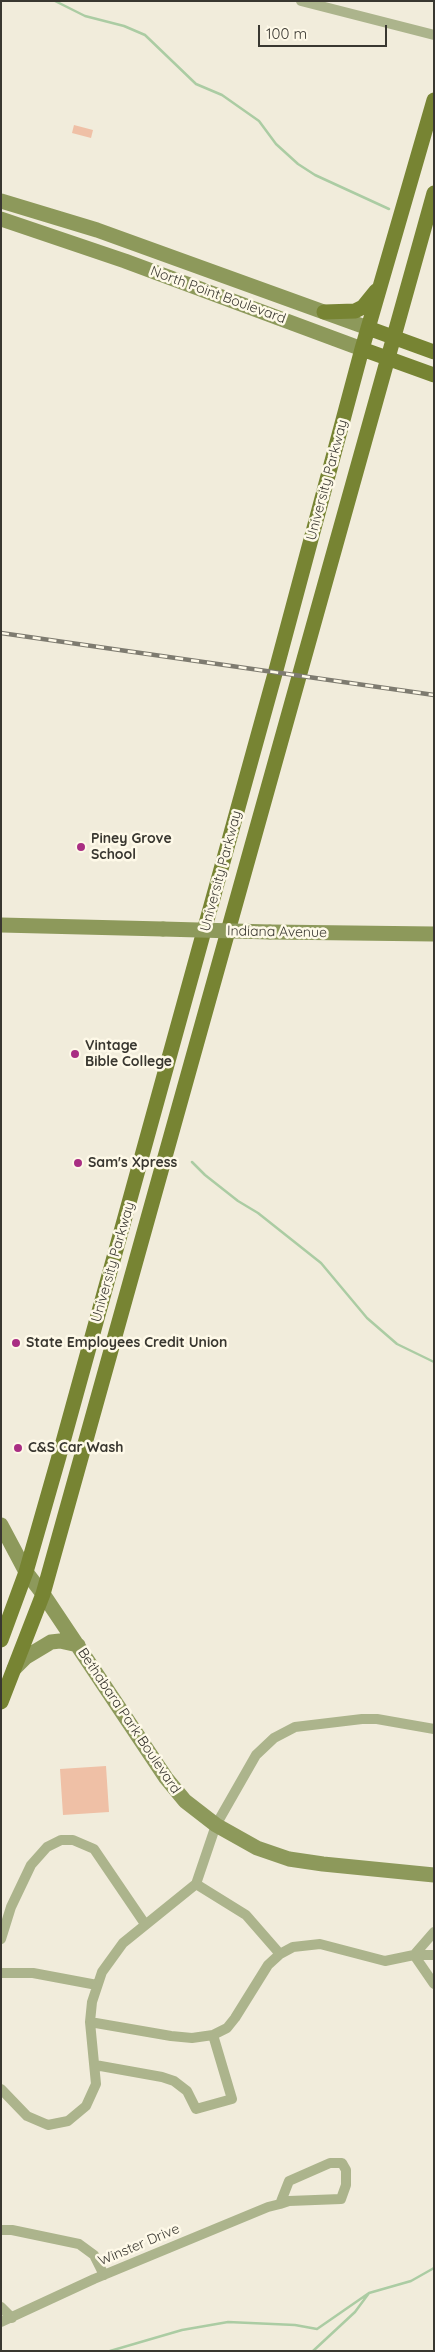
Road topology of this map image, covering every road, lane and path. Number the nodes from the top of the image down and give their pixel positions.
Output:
1 (301, 1) edge
2 (434, 35) edge
3 (434, 100) edge
4 (434, 192) edge
5 (1, 201) edge
6 (1, 219) edge
7 (381, 283) junction
8 (324, 312) junction
9 (368, 328) junction
10 (393, 337) junction
11 (362, 350) junction
12 (434, 352) edge
13 (387, 358) junction
14 (434, 375) edge
15 (1, 925) edge
16 (434, 934) edge
17 (1, 1525) edge
18 (26, 1572) junction
19 (44, 1594) junction
20 (1, 1640) edge
21 (78, 1645) junction
22 (14, 1670) junction
23 (1, 1702) edge
24 (434, 1729) edge
25 (216, 1825) junction
26 (434, 1875) edge
27 (196, 1884) junction
28 (145, 1924) junction
29 (434, 1932) edge
30 (1, 1939) edge
31 (280, 1954) junction
32 (414, 1955) junction
33 (434, 1955) edge
34 (1, 1973) edge
35 (434, 1984) edge
36 (97, 1985) junction
37 (90, 2022) junction
38 (213, 2035) junction
39 (95, 2065) junction
40 (2, 2090) edge
41 (280, 2204) junction
42 (1, 2230) edge
43 (104, 2275) junction
44 (1, 2307) edge
45 (12, 2318) junction
46 (1, 2322) edge

1 - 2 street
3 - 7 main road, University Parkway
4 - 10 main road, University Parkway
5 - 8 main road, North Point Boulevard
6 - 11 main road, North Point Boulevard
7 - 8 main road
7 - 9 main road, University Parkway
8 - 9 main road, North Point Boulevard
9 - 10 main road, North Point Boulevard
9 - 11 main road, University Parkway
10 - 12 main road, North Point Boulevard
10 - 13 main road, University Parkway
11 - 13 main road, North Point Boulevard
11 - 18 main road, University Parkway
13 - 14 main road, North Point Boulevard
13 - 19 main road, University Parkway
15 - 16 main road, Indiana Avenue, bridge
17 - 18 main road, Bethabara Park Boulevard
18 - 19 main road, Bethabara Park Boulevard
18 - 20 main road, University Parkway
19 - 21 main road, Bethabara Park Boulevard
19 - 22 main road, University Parkway
21 - 22 main road
21 - 25 main road, Bethabara Park Boulevard
22 - 23 main road, University Parkway
24 - 25 street
25 - 26 main road, Bethabara Park Boulevard
25 - 27 street
27 - 28 street
27 - 31 street
28 - 30 street
28 - 36 street
29 - 32 street
31 - 32 street
31 - 38 street
32 - 33 street
32 - 35 street
34 - 36 street
36 - 37 street
37 - 38 street
37 - 39 street
38 - 39 street
39 - 40 street
41 - 41 street, Winster Drive
41 - 43 street, Winster Drive
42 - 43 street
43 - 45 street, Winster Drive
44 - 45 street
45 - 46 street, Winster Drive

